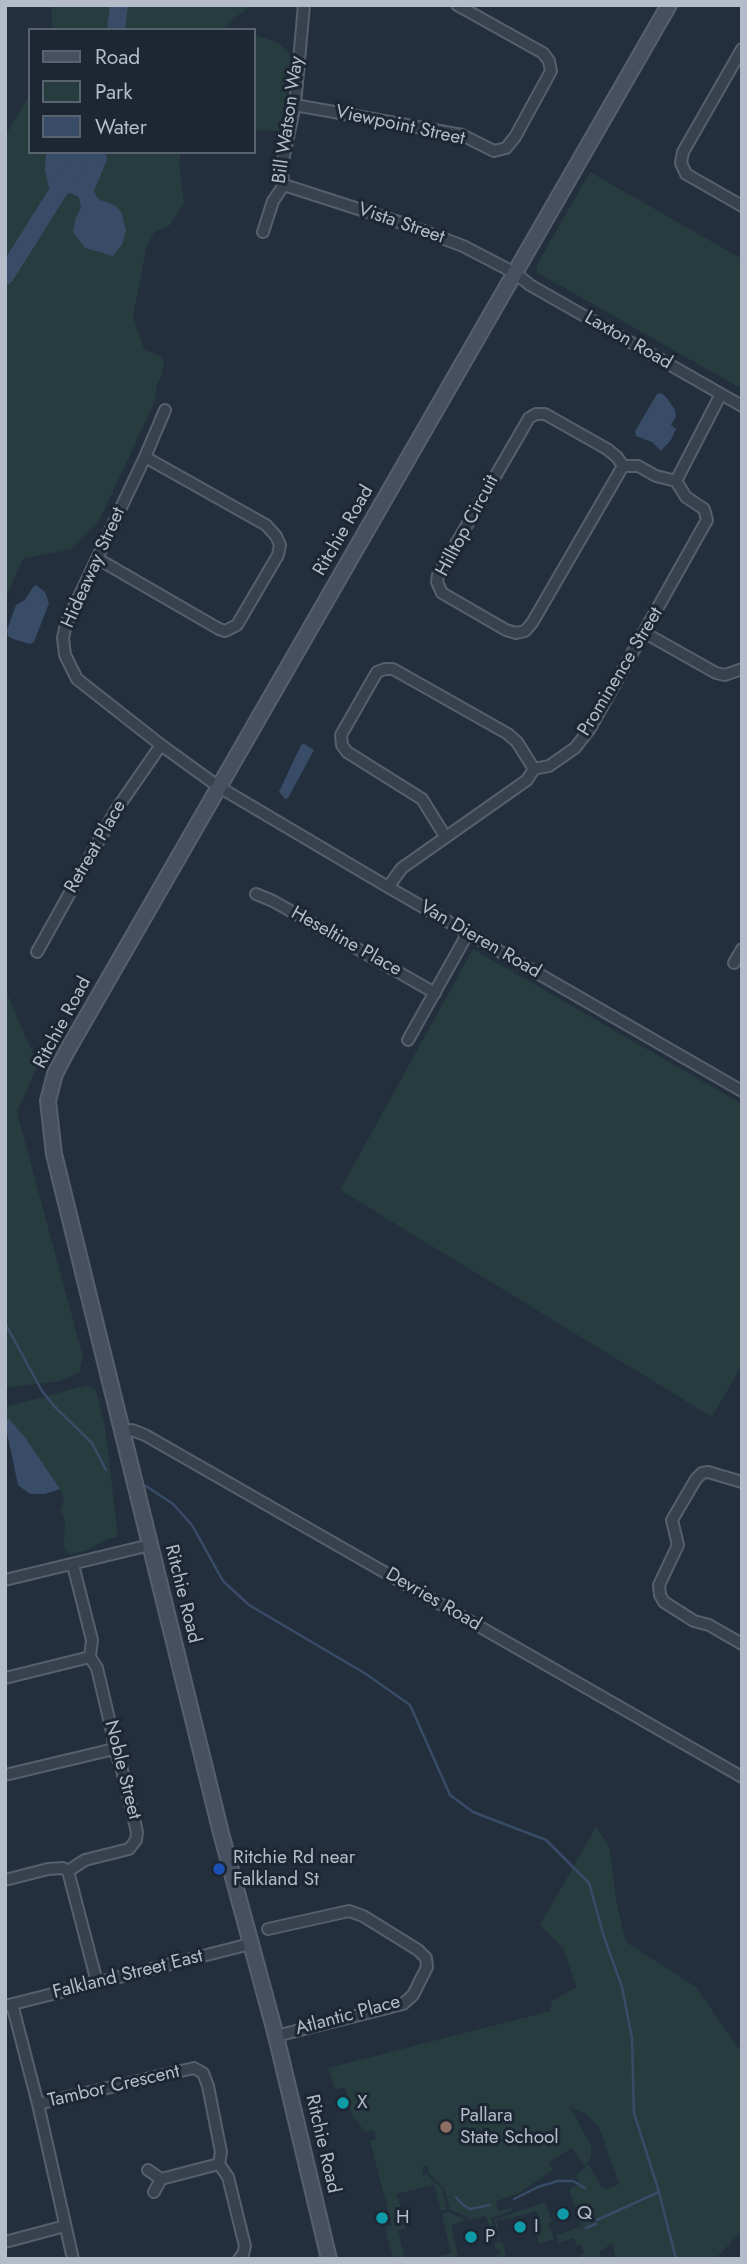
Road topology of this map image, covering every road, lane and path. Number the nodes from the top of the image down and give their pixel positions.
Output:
1 (304, 5) edge
2 (457, 5) edge
3 (669, 5) edge
4 (742, 50) edge
5 (295, 104) junction
6 (284, 185) junction
7 (742, 206) edge
8 (263, 232) dead end
9 (515, 273) junction
10 (722, 394) junction
11 (742, 406) edge
12 (165, 410) dead end
13 (145, 457) junction
14 (623, 466) junction
15 (676, 481) junction
16 (98, 559) junction
17 (645, 633) junction
18 (742, 669) edge
19 (160, 745) junction
20 (534, 769) junction
21 (219, 787) junction
22 (445, 836) junction
23 (388, 887) junction
24 (256, 894) dead end
25 (468, 933) junction
26 (742, 949) edge
27 (37, 952) dead end
28 (734, 963) dead end
29 (435, 993) junction
30 (408, 1041) dead end
31 (742, 1091) edge
32 (122, 1432) junction
33 (742, 1482) edge
34 (150, 1545) junction
35 (73, 1565) junction
36 (5, 1580) edge
37 (742, 1644) edge
38 (90, 1657) junction
39 (5, 1678) edge
40 (114, 1749) junction
41 (5, 1775) edge
42 (742, 1777) edge
43 (68, 1871) junction
44 (5, 1880) edge
45 (268, 1929) dead end
46 (250, 1944) junction
47 (97, 1982) junction
48 (8, 2005) edge
49 (276, 2036) junction
50 (38, 2104) junction
51 (219, 2164) junction
52 (148, 2170) dead end
53 (161, 2179) junction
54 (154, 2192) dead end
55 (65, 2226) junction
56 (5, 2242) edge
57 (73, 2259) edge
58 (239, 2259) edge
59 (330, 2259) edge

1 - 5 street, Bill Watson Way
2 - 5 street, Viewpoint Street
3 - 9 street, Ritchie Road
4 - 7 street
5 - 6 street, Bill Watson Way
6 - 8 street, Bill Watson Way
6 - 9 street, Vista Street
9 - 10 street, Laxton Road
9 - 21 street, Ritchie Road
10 - 11 street, Laxton Road
10 - 15 street
12 - 13 street, Hideaway Street
13 - 16 street, Hideaway Street
13 - 16 street
14 - 14 street, Hilltop Circuit
14 - 15 street, Hilltop Circuit
15 - 17 street, Prominence Street
16 - 19 street, Hideaway Street
17 - 18 street
17 - 20 street, Prominence Street
19 - 21 street, Hideaway Street
19 - 27 street, Retreat Place
20 - 22 street, Prominence Street
20 - 22 street
21 - 23 street, Van Dieren Road
21 - 32 street, Ritchie Road
22 - 23 street, Prominence Street
23 - 25 street, Van Dieren Road
24 - 29 street, Heseltine Place
25 - 29 street
25 - 31 street, Van Dieren Road
26 - 28 street
29 - 30 street
32 - 34 street, Ritchie Road
32 - 42 street, Devries Road
33 - 37 street
34 - 35 street
34 - 46 street, Ritchie Road
35 - 36 street
35 - 38 street, Noble Street
38 - 39 street
38 - 40 street, Noble Street
40 - 41 street
40 - 43 street, Noble Street
43 - 44 street, Noble Street
43 - 47 street
45 - 49 street, Atlantic Place
46 - 47 street, Falkland Street East
46 - 49 street, Ritchie Road
47 - 48 street, Falkland Street East
48 - 50 street
49 - 59 street, Ritchie Road
50 - 51 street, Tambor Crescent
50 - 55 street
51 - 53 street
51 - 58 street, Tambor Crescent
52 - 53 street
53 - 54 street
55 - 56 street
55 - 57 street

